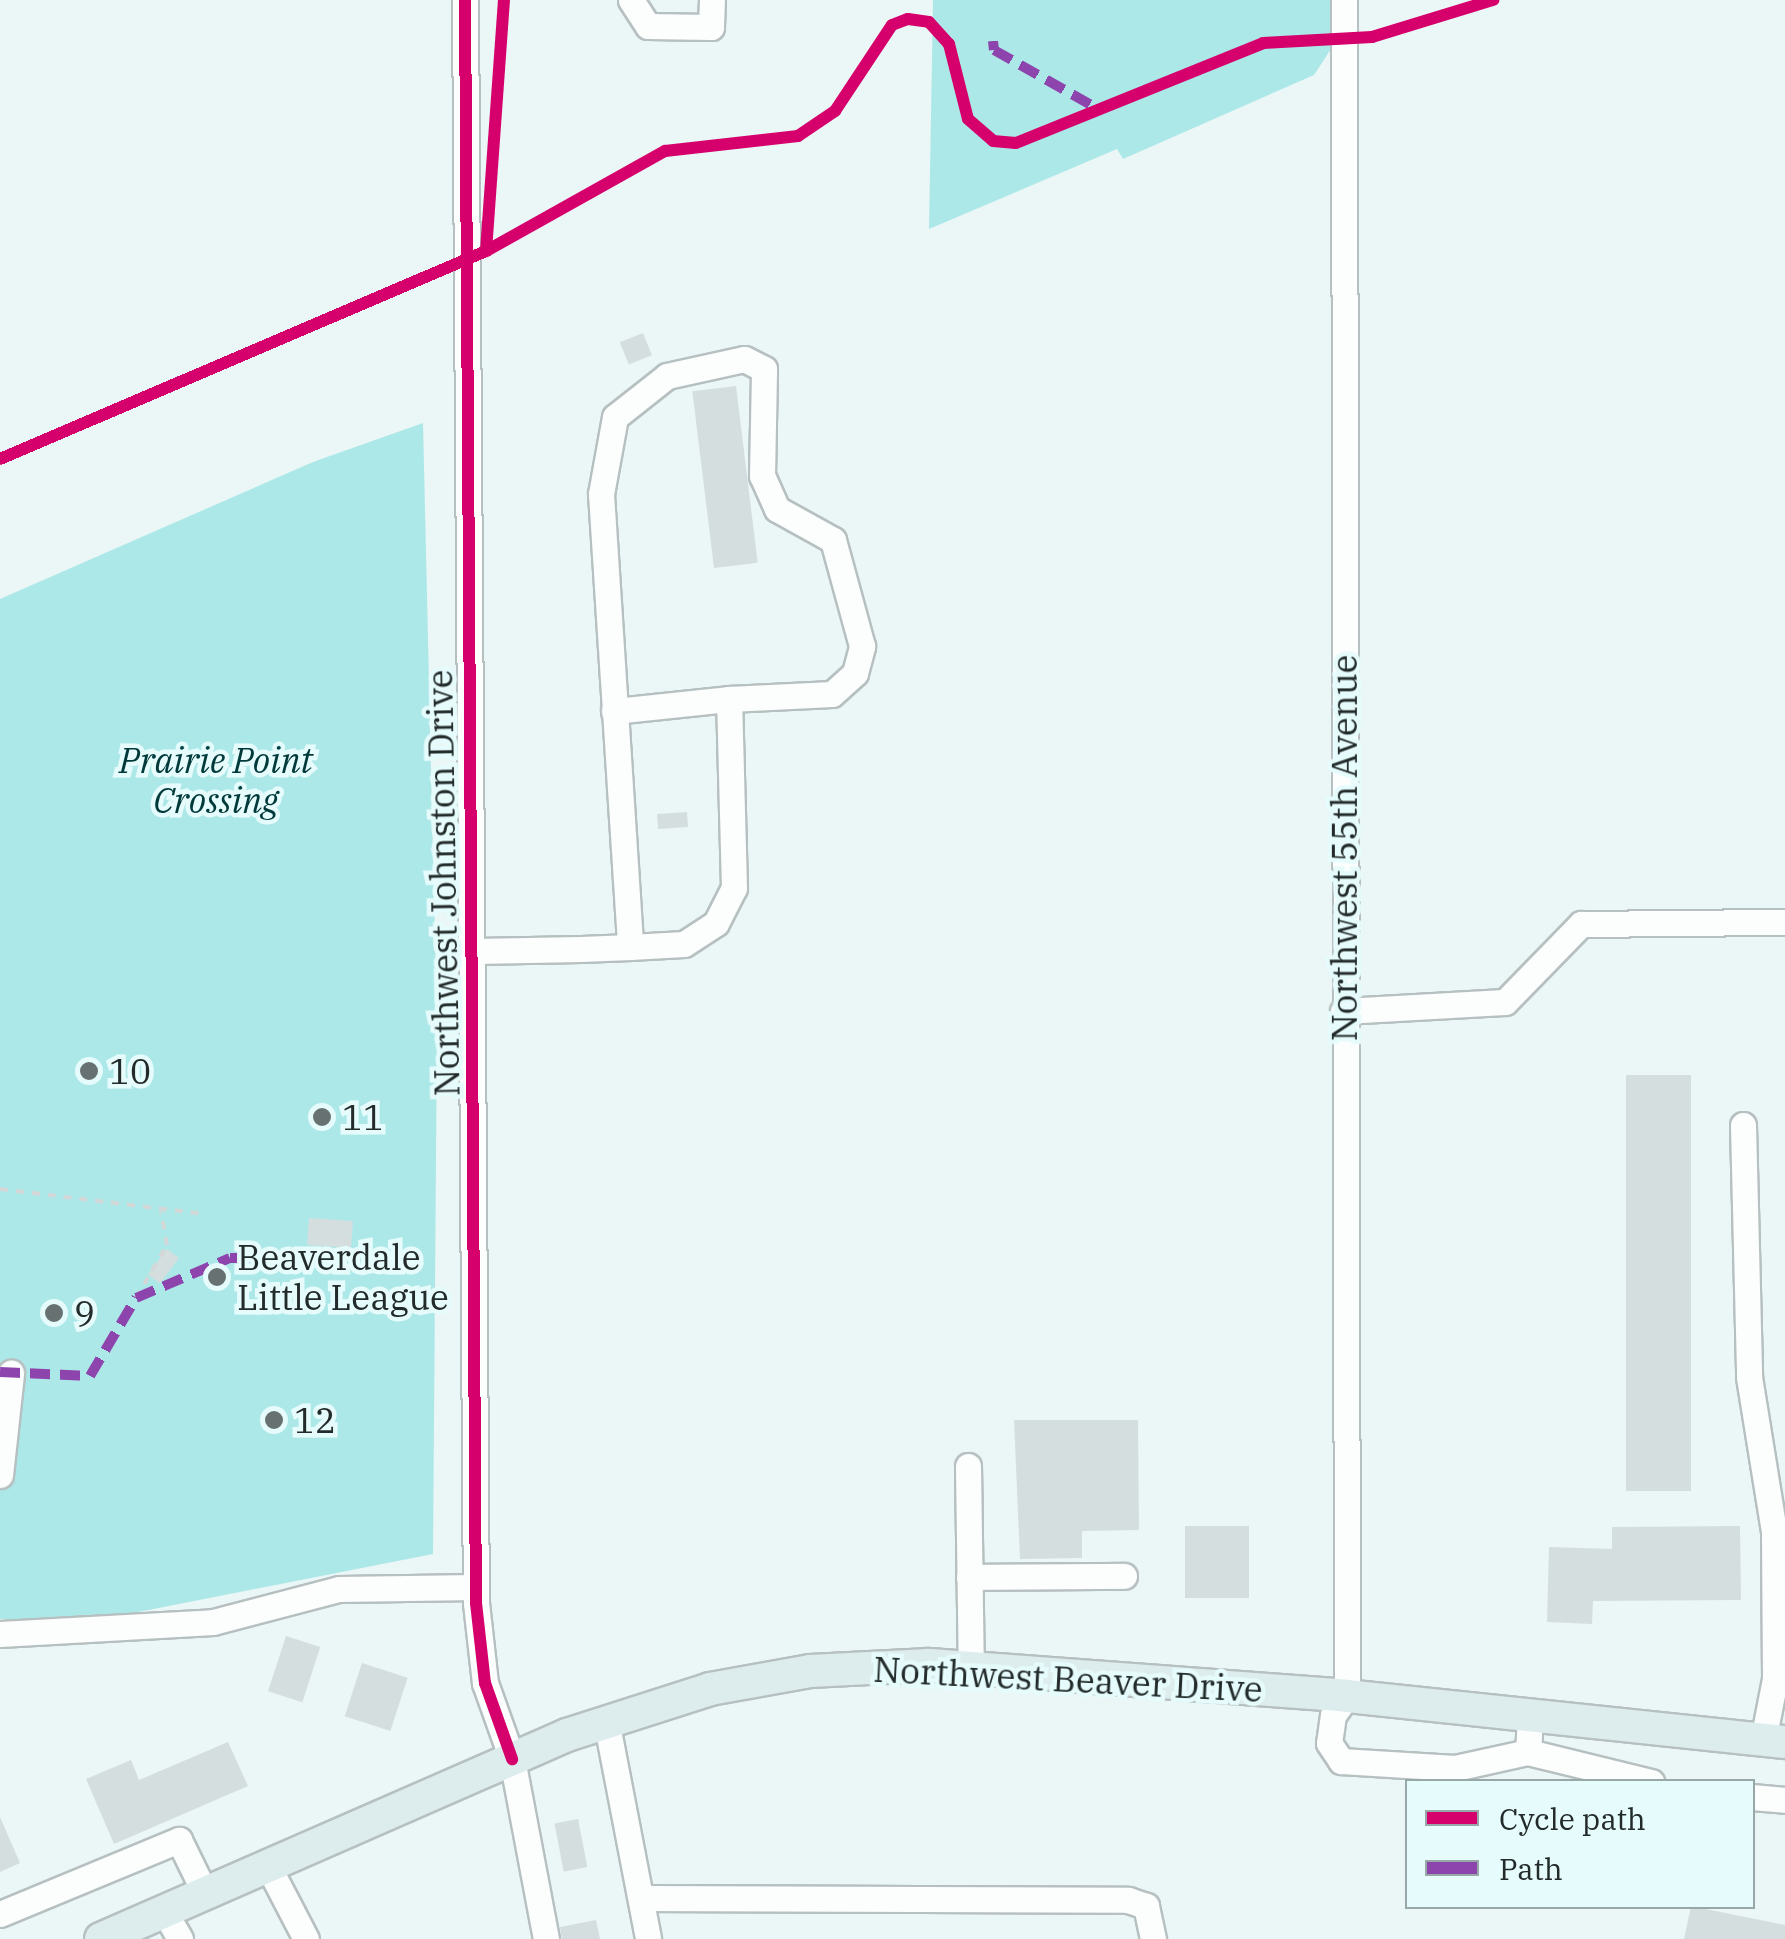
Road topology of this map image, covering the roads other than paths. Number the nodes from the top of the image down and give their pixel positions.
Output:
1 (465, 0) edge
2 (631, 0) edge
3 (712, 0) edge
4 (1344, 0) edge
5 (729, 699) junction
6 (614, 711) junction
7 (1785, 922) edge
8 (630, 947) junction
9 (475, 951) junction
10 (1343, 1011) junction
11 (1743, 1125) dead end
12 (11, 1374) dead end
13 (968, 1466) dead end
14 (0, 1475) edge
15 (1124, 1576) dead end
16 (970, 1577) junction
17 (476, 1588) junction
18 (0, 1634) edge
19 (971, 1670) junction
20 (1346, 1696) junction
21 (1530, 1716) junction
22 (606, 1720) junction
23 (1774, 1741) edge
24 (1528, 1752) junction
25 (512, 1759) junction
26 (1639, 1779) edge
27 (1755, 1797) edge
28 (1785, 1800) edge
29 (268, 1866) junction
30 (204, 1893) junction
31 (641, 1898) junction
32 (0, 1914) edge
33 (172, 1925) edge
34 (101, 1939) edge
35 (306, 1939) edge
36 (546, 1939) edge
37 (648, 1939) edge
38 (1153, 1939) edge

1 - 9 street, Northwest Johnston Drive
2 - 3 street
4 - 10 street, Northwest 55th Avenue
5 - 6 street
5 - 6 street
5 - 8 street
6 - 8 street
7 - 10 street
8 - 9 street
9 - 17 street, Northwest Johnston Drive
10 - 20 street, Northwest 55th Avenue
11 - 23 street
12 - 14 street
13 - 16 street
15 - 16 street
16 - 19 street
17 - 18 street
17 - 25 street, Northwest Johnston Drive
19 - 20 main road, Northwest Beaver Drive
19 - 22 main road, Northwest Beaver Drive
20 - 21 main road, Northwest Beaver Drive
20 - 24 street
21 - 23 main road, Northwest Beaver Drive
21 - 24 street
22 - 25 main road, Northwest Beaver Drive
22 - 31 street
24 - 26 street
25 - 29 main road, Northwest Beaver Drive
25 - 36 street, Northwest Johnston Drive
27 - 28 street
29 - 30 main road, Northwest Beaver Drive
29 - 35 street
30 - 32 street
30 - 33 main road, Northwest Beaver Drive
31 - 37 street
31 - 38 street
33 - 34 main road, Northwest Beaver Drive

